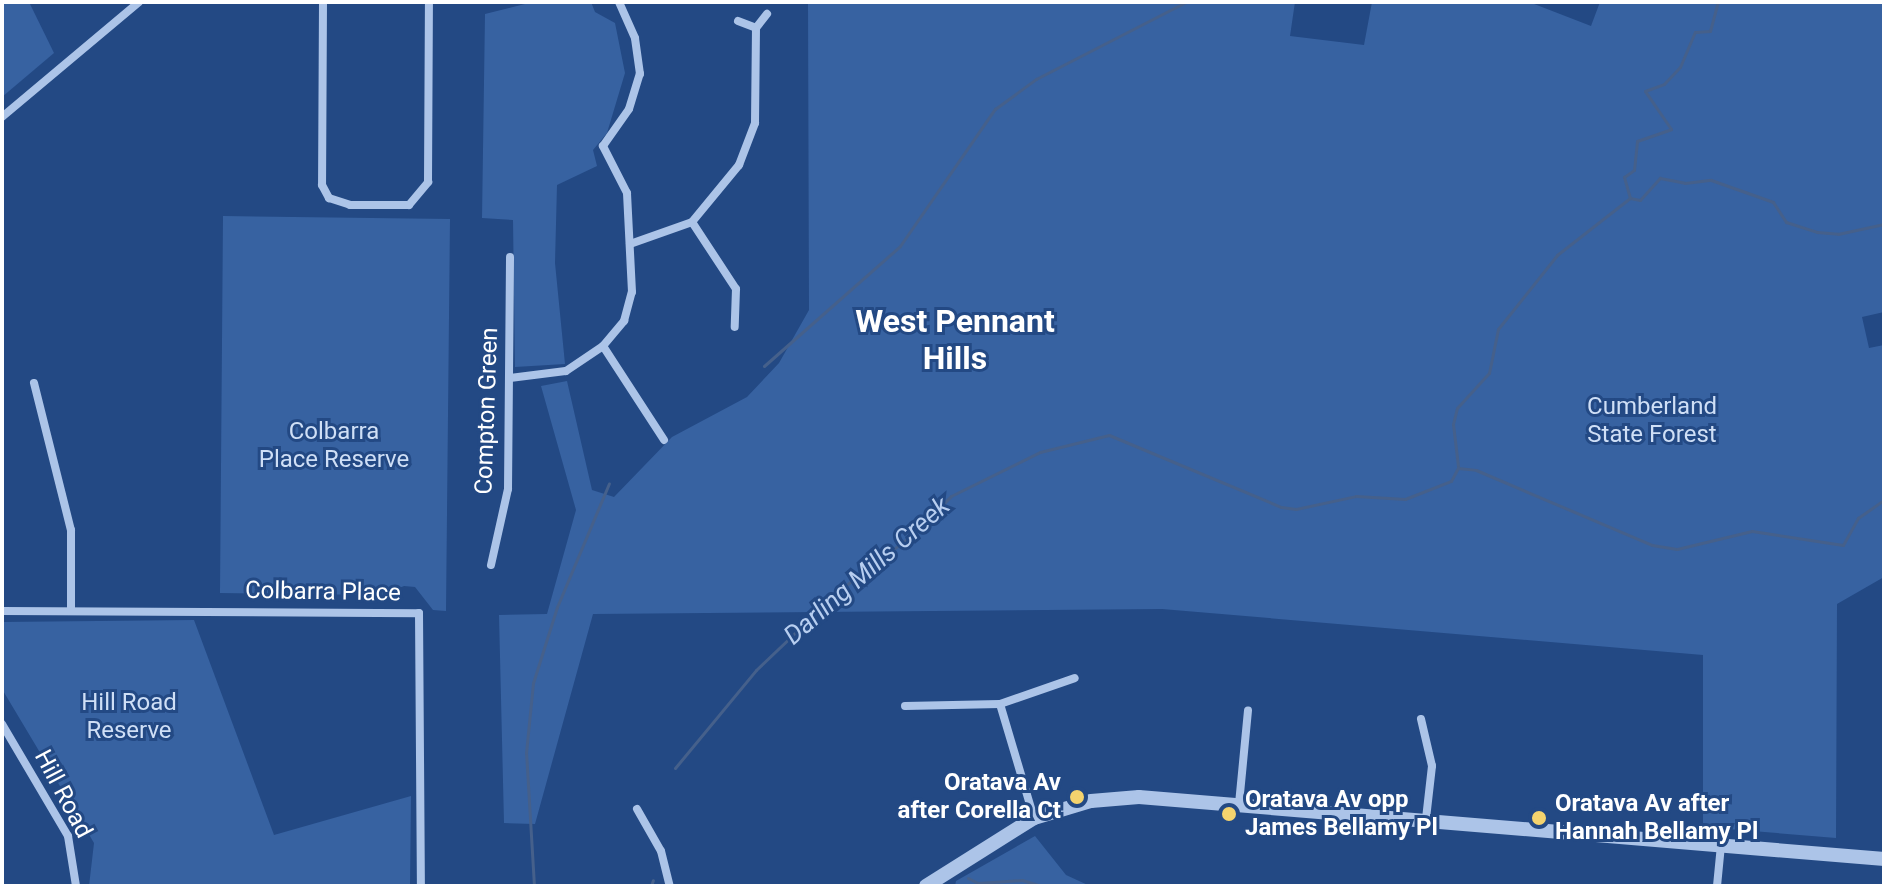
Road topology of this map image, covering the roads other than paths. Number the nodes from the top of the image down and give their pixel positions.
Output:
1 (139, 2) edge
2 (323, 2) edge
3 (429, 2) edge
4 (619, 2) edge
5 (767, 14) dead end
6 (738, 21) dead end
7 (756, 28) junction
8 (2, 117) edge
9 (692, 222) junction
10 (630, 244) junction
11 (510, 257) dead end
12 (735, 327) dead end
13 (603, 346) junction
14 (510, 378) junction
15 (34, 383) dead end
16 (664, 440) dead end
17 (491, 565) dead end
18 (71, 609) junction
19 (2, 611) edge
20 (1075, 678) dead end
21 (1000, 704) junction
22 (905, 706) dead end
23 (1248, 710) dead end
24 (1421, 719) dead end
25 (2, 724) edge
26 (12, 742) junction
27 (2, 748) edge
28 (1239, 804) junction
29 (637, 809) dead end
30 (1034, 818) junction
31 (1426, 819) junction
32 (1721, 845) junction
33 (1884, 859) edge
34 (933, 884) edge
35 (76, 886) edge
36 (421, 886) edge
37 (670, 886) edge
38 (1717, 886) edge

1 - 8 street
2 - 3 street
4 - 10 street
5 - 7 street
6 - 7 street
7 - 9 street
9 - 10 street
9 - 12 street
10 - 13 street
11 - 14 street, Compton Green
13 - 14 street
13 - 16 street
14 - 17 street, Compton Green
15 - 18 street
18 - 19 street, Colbarra Place
18 - 36 street, Colbarra Place
20 - 21 street
21 - 22 street
21 - 30 street
23 - 28 street
24 - 31 street
25 - 26 street, Hill Road
26 - 27 street
26 - 35 street, Hill Road
28 - 30 street
28 - 31 street
29 - 37 street
30 - 34 street
31 - 32 street
32 - 33 street
32 - 38 street

